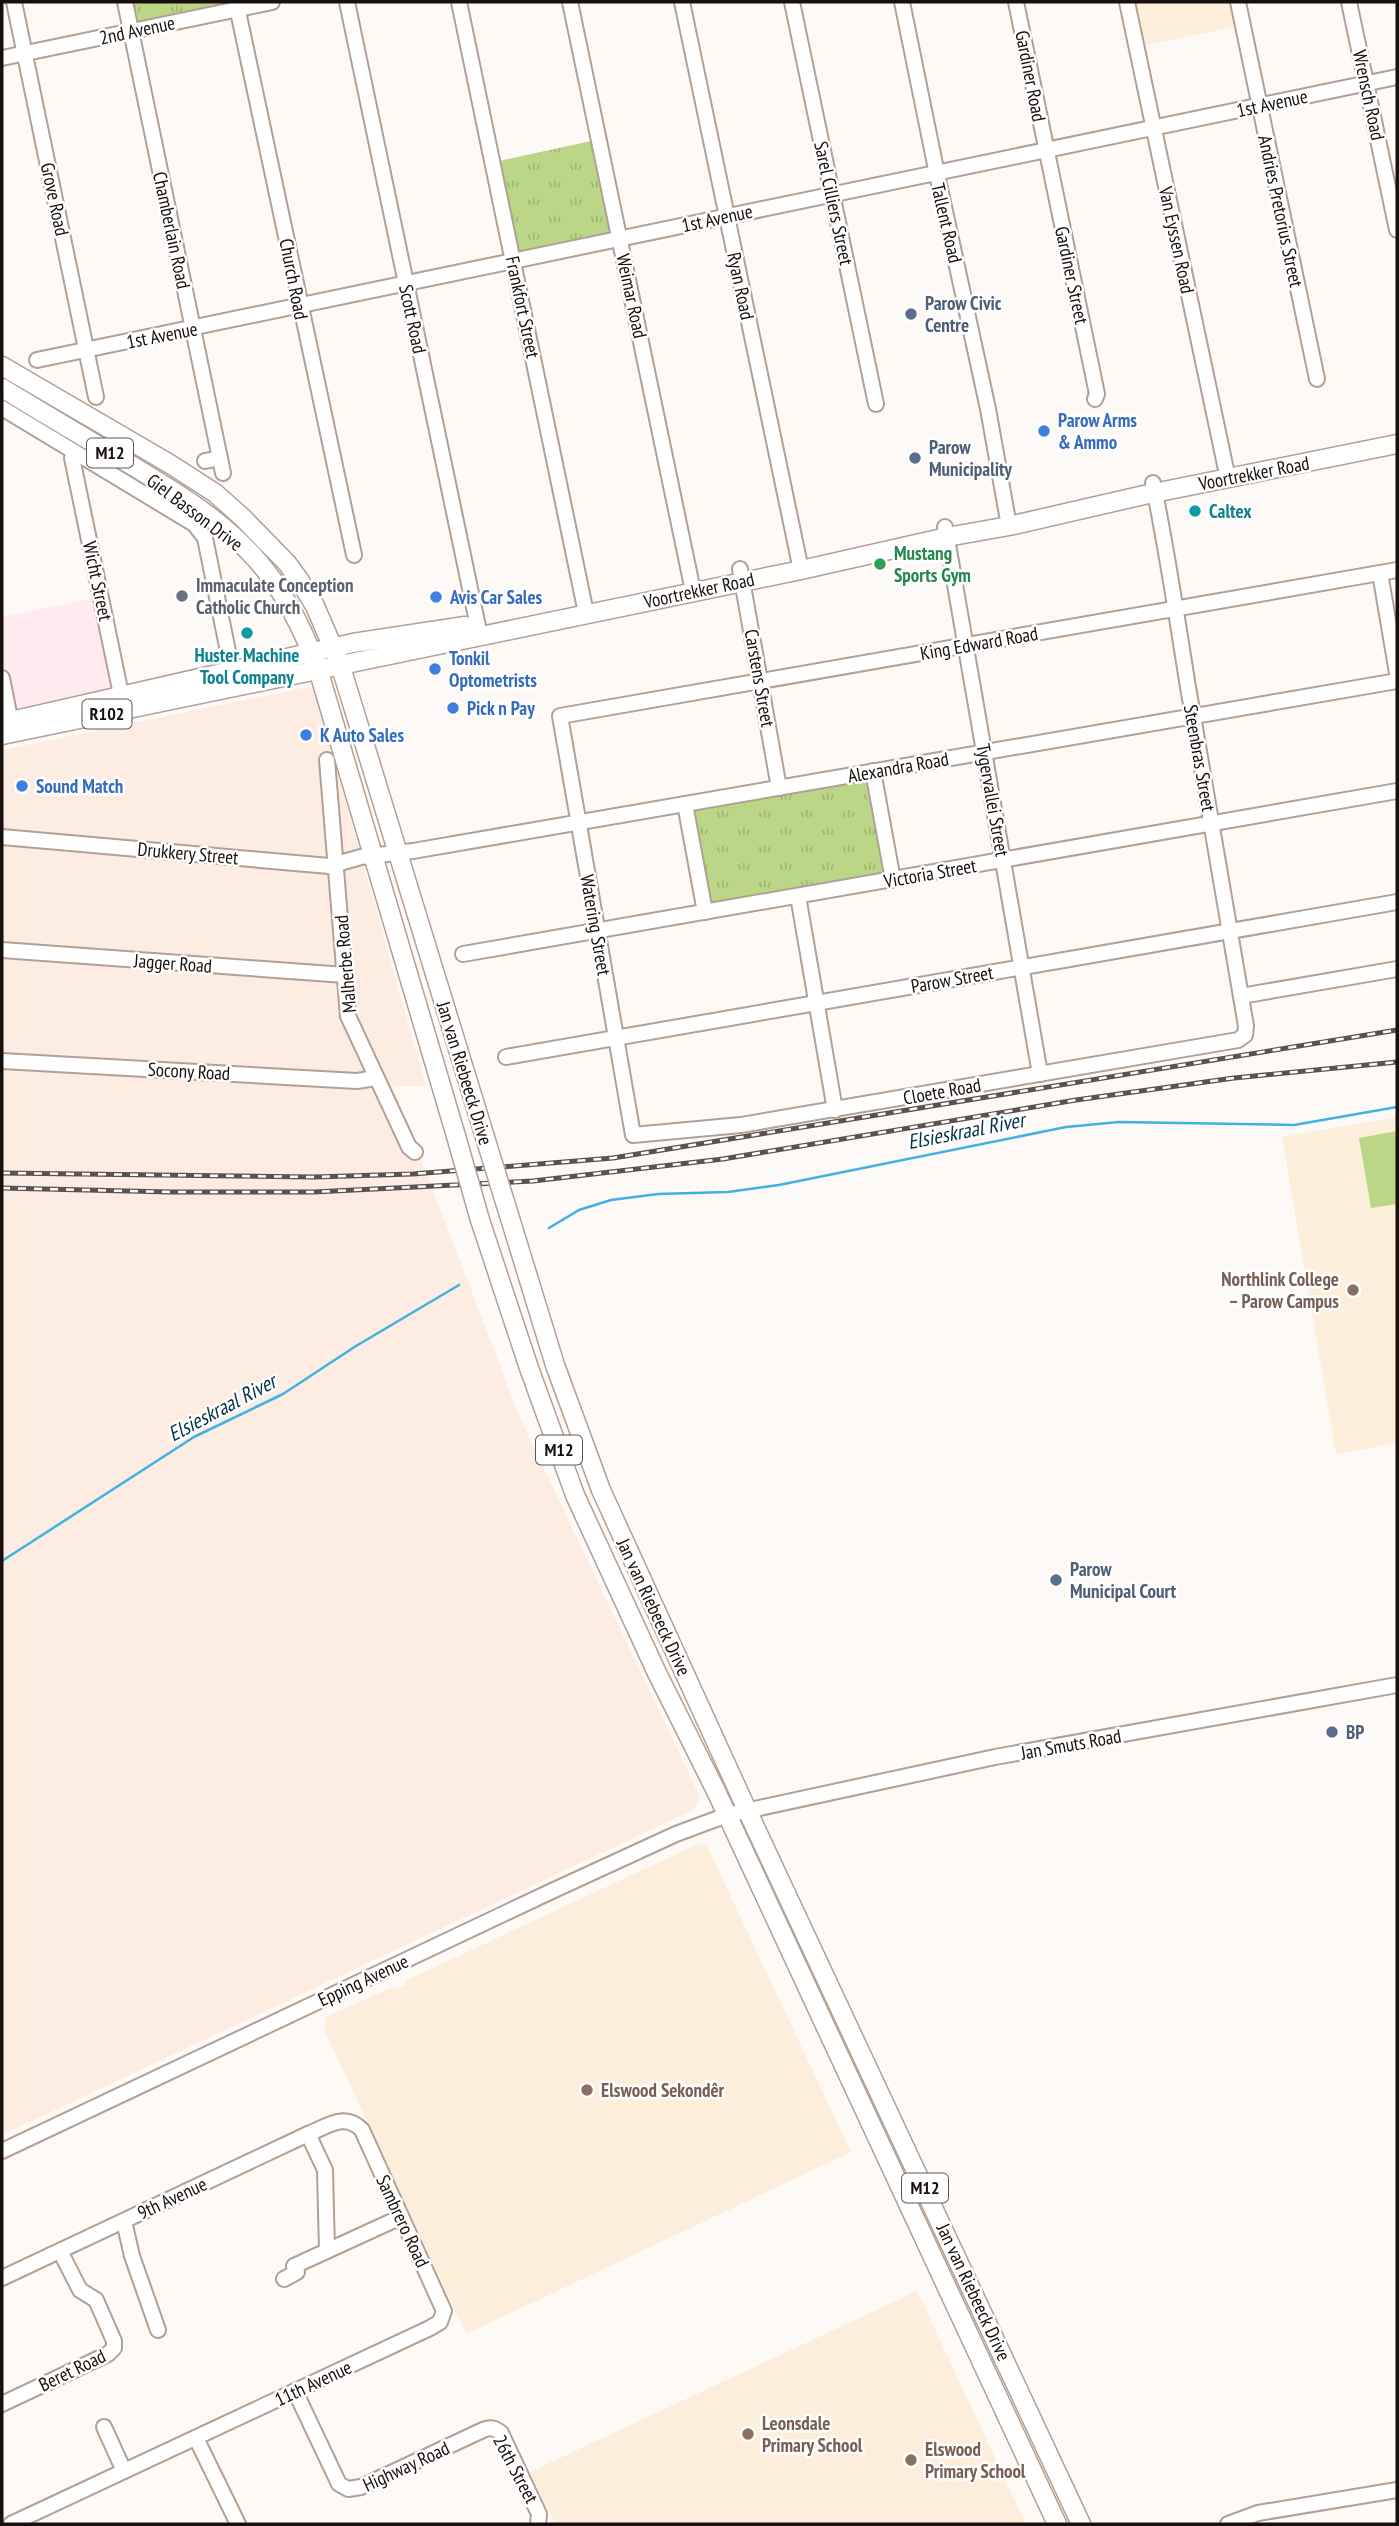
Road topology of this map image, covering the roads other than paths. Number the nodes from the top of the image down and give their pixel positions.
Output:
1 (14, 2) edge
2 (125, 2) edge
3 (272, 2) edge
4 (347, 2) edge
5 (459, 2) edge
6 (570, 2) edge
7 (682, 2) edge
8 (792, 2) edge
9 (902, 2) edge
10 (1016, 2) edge
11 (1127, 2) edge
12 (1238, 2) edge
13 (1349, 2) edge
14 (237, 5) edge
15 (131, 32) junction
16 (25, 53) junction
17 (2, 58) edge
18 (1397, 77) edge
19 (1366, 83) junction
20 (1259, 106) junction
21 (1154, 128) junction
22 (1046, 150) junction
23 (936, 173) junction
24 (833, 194) junction
25 (726, 216) junction
26 (1397, 230) edge
27 (620, 239) junction
28 (513, 261) junction
29 (405, 284) junction
30 (300, 306) junction
31 (193, 329) junction
32 (86, 350) junction
33 (37, 360) dead end
34 (2, 366) edge
35 (1317, 379) dead end
36 (2, 388) edge
37 (96, 397) dead end
38 (1095, 399) dead end
39 (876, 404) dead end
40 (2, 408) edge
41 (1397, 433) edge
42 (1397, 444) edge
43 (75, 452) junction
44 (205, 461) dead end
45 (1226, 474) junction
46 (1154, 488) junction
47 (1008, 520) junction
48 (946, 532) junction
49 (354, 555) dead end
50 (800, 564) junction
51 (1397, 570) edge
52 (1380, 573) junction
53 (742, 575) junction
54 (692, 585) junction
55 (585, 607) junction
56 (1175, 609) junction
57 (479, 630) junction
58 (965, 646) junction
59 (420, 648) junction
60 (337, 656) junction
61 (315, 662) junction
62 (232, 671) junction
63 (1397, 673) edge
64 (2, 678) edge
65 (760, 681) junction
66 (1397, 681) edge
67 (123, 703) junction
68 (354, 710) junction
69 (560, 716) joint
70 (1193, 716) junction
71 (7, 728) edge
72 (984, 752) junction
73 (327, 760) dead end
74 (873, 771) junction
75 (779, 788) junction
76 (1397, 791) edge
77 (685, 804) junction
78 (579, 822) junction
79 (1212, 824) junction
80 (2, 837) edge
81 (398, 853) junction
82 (372, 856) junction
83 (1003, 860) junction
84 (336, 863) junction
85 (893, 880) junction
86 (798, 895) junction
87 (1397, 902) edge
88 (705, 912) junction
89 (597, 931) junction
90 (1230, 931) junction
91 (2, 950) edge
92 (463, 954) dead end
93 (1022, 967) junction
94 (1397, 969) edge
95 (345, 975) junction
96 (1241, 996) junction
97 (816, 1003) junction
98 (1246, 1032) joint
99 (616, 1038) junction
100 (506, 1057) dead end
101 (2, 1061) edge
102 (1040, 1074) junction
103 (376, 1078) junction
104 (835, 1110) junction
105 (633, 1135) joint
106 (415, 1152) dead end
107 (1397, 1685) edge
108 (747, 1810) junction
109 (727, 1815) junction
110 (343, 2119) joint
111 (308, 2134) junction
112 (2, 2151) edge
113 (401, 2217) junction
114 (124, 2221) junction
115 (60, 2251) junction
116 (327, 2251) junction
117 (2, 2278) edge
118 (284, 2278) dead end
119 (430, 2328) joint
120 (158, 2330) dead end
121 (295, 2391) junction
122 (2, 2404) edge
123 (103, 2427) dead end
124 (489, 2427) joint
125 (196, 2438) junction
126 (124, 2471) junction
127 (1397, 2490) edge
128 (538, 2519) edge
129 (11, 2524) edge
130 (237, 2524) edge
131 (1057, 2524) edge
132 (1081, 2524) edge
133 (1228, 2524) edge

1 - 16 street, Grove Road
2 - 15 street, Chamberlain Road
3 - 14 street, 2nd Avenue
4 - 29 street, Scott Road
5 - 28 street, Frankfort Street
6 - 27 street, Weimar Road
7 - 25 street, Ryan Road
8 - 24 street, Sarel Cilliers Street
9 - 23 street, Tallent Road
10 - 22 street, Gardiner Road
11 - 21 street, Van Eyssen Road
12 - 20 street, Andries Pretorius Street
13 - 19 street, Wrensch Road
14 - 15 street, 2nd Avenue
14 - 30 street, Church Road
15 - 16 street, 2nd Avenue
15 - 31 street, Chamberlain Road
16 - 17 street, 2nd Avenue
16 - 32 street, Grove Road
18 - 19 street, 1st Avenue
19 - 20 street, 1st Avenue
19 - 26 street, Wrensch Road
20 - 21 street, 1st Avenue
20 - 35 street, Andries Pretorius Street
21 - 22 street, 1st Avenue
21 - 45 street, Van Eyssen Road
22 - 23 street, 1st Avenue
22 - 38 street, Gardiner Street
23 - 24 street, 1st Avenue
23 - 47 street, Tallent Road
24 - 25 street, 1st Avenue
24 - 39 street, Sarel Cilliers Street
25 - 27 street, 1st Avenue
25 - 50 street, Ryan Road
27 - 28 street, 1st Avenue
27 - 54 street, Weimar Road
28 - 29 street, 1st Avenue
28 - 55 street, Frankfort Street
29 - 30 street, 1st Avenue
29 - 57 street, Scott Road
30 - 31 street, 1st Avenue
30 - 49 street, Church Road
31 - 32 street, 1st Avenue
31 - 44 street, Chamberlain Road
32 - 33 street, 1st Avenue
32 - 37 street, Grove Road
34 - 60 main road, Giel Basson Drive / M12
36 - 61 main road, Giel Basson Drive / M12
40 - 43 street
41 - 45 main road, Voortrekker Road / R102
42 - 45 main road, Voortrekker Road / R102
43 - 62 street
43 - 67 street, Wicht Street
45 - 46 main road, Voortrekker Road / R102
46 - 47 main road, Voortrekker Road / R102
46 - 56 street, Steenbras Street
47 - 48 main road, Voortrekker Road / R102
48 - 50 main road, Voortrekker Road / R102
48 - 58 street, Tygervallei Street
50 - 53 main road, Voortrekker Road / R102
51 - 52 street, King Edward Road
52 - 56 street, King Edward Road
52 - 63 street
53 - 54 main road, Voortrekker Road / R102
53 - 65 street, Carstens Street
54 - 55 main road, Voortrekker Road / R102
55 - 57 main road, Voortrekker Road / R102
56 - 58 street, King Edward Road
56 - 70 street, Steenbras Street
57 - 59 main road, Voortrekker Road / R102
57 - 60 main road, Voortrekker Road / R102
58 - 65 street, King Edward Road
58 - 72 street, Tygervallei Street
59 - 60 main road, Voortrekker Road / R102
59 - 68 main road
60 - 61 main road, Voortrekker Road / R102
60 - 68 main road, Jan van Riebeeck Drive / M12
61 - 62 main road, Voortrekker Road / R102
61 - 67 main road, Voortrekker Road / R102
61 - 82 main road, Jan van Riebeeck Drive / M12
62 - 67 main road, Voortrekker Road / R102
64 - 71 street
65 - 69 street, King Edward Road
65 - 75 street, Carstens Street
66 - 70 street, Alexandra Road
67 - 71 main road, Voortrekker Road / R102
68 - 81 main road, Jan van Riebeeck Drive / M12
69 - 78 street, Watering Street
70 - 72 street, Alexandra Road
70 - 79 street, Steenbras Street
72 - 74 street, Alexandra Road
72 - 83 street, Tygervallei Street
73 - 84 street, Malherbe Road
74 - 75 street, Alexandra Road
74 - 85 street
75 - 77 street, Alexandra Road
76 - 79 street, Victoria Street
77 - 78 street, Alexandra Road
77 - 88 street
78 - 81 street, Alexandra Road
78 - 89 street, Watering Street
79 - 83 street, Victoria Street
79 - 90 street, Steenbras Street
80 - 84 street, Drukkery Street
81 - 82 street, Alexandra Road
81 - 108 main road, Jan van Riebeeck Drive / M12, bridge
82 - 84 street, Drukkery Street
82 - 109 main road, Jan van Riebeeck Drive / M12, bridge
83 - 85 street, Victoria Street
83 - 93 street, Tygervallei Street
84 - 95 street, Malherbe Road
85 - 86 street, Victoria Street
86 - 88 street, Victoria Street
86 - 97 street
87 - 90 street, Parow Street
88 - 89 street, Victoria Street
89 - 92 street, Victoria Street
89 - 99 street, Watering Street
90 - 93 street, Parow Street
90 - 96 street, Steenbras Street
91 - 95 street, Jagger Road
93 - 97 street, Parow Street
93 - 102 street, Tygervallei Street
94 - 96 street
95 - 103 street, Malherbe Road
96 - 98 street, Steenbras Street
97 - 99 street, Parow Street
97 - 104 street
98 - 102 street, Cloete Road
99 - 100 street, Parow Street
99 - 105 street, Watering Street
101 - 103 street, Socony Road
102 - 104 street, Cloete Road
103 - 106 street, Malherbe Road
104 - 105 street, Cloete Road
107 - 108 street, Jan Smuts Road
108 - 109 street, Jan Smuts Road
108 - 132 main road, Jan van Riebeeck Drive / M12
109 - 112 street, Epping Avenue
109 - 131 main road, Jan van Riebeeck Drive / M12
110 - 111 street, 9th Avenue
110 - 113 street, Sambrero Road
111 - 114 street, 9th Avenue
111 - 116 street
113 - 116 street
113 - 119 street, Sambrero Road
114 - 115 street, 9th Avenue
114 - 120 street
115 - 117 street, 9th Avenue
115 - 122 street, Beret Road
116 - 118 street
119 - 121 street, 11th Avenue
121 - 124 street, Highway Road
121 - 125 street, 11th Avenue
123 - 126 street
124 - 128 street, 26th Street
125 - 126 street, 11th Avenue
125 - 130 street
126 - 129 street, 11th Avenue
127 - 133 street

